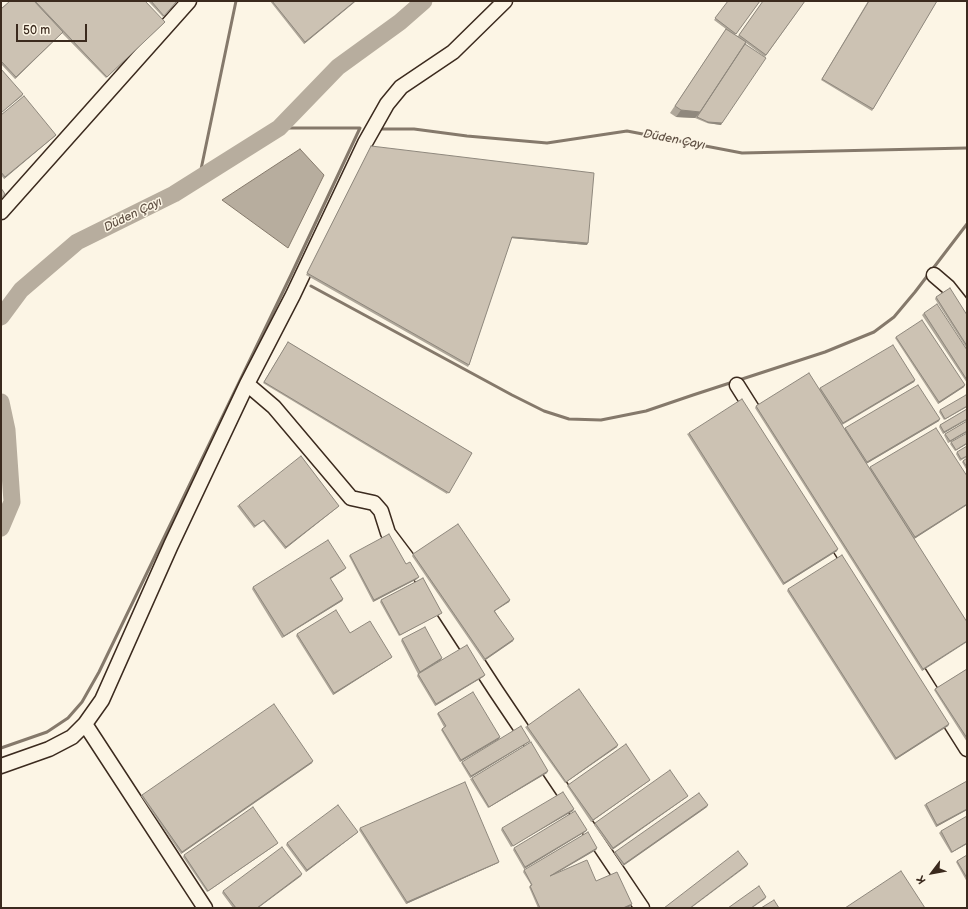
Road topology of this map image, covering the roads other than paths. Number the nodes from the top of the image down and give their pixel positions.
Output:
1 (189, 1) edge
2 (505, 1) edge
3 (1, 212) edge
4 (934, 275) dead end
5 (967, 311) edge
6 (247, 384) junction
7 (737, 385) dead end
8 (85, 724) junction
9 (967, 749) edge
10 (1, 766) edge
11 (205, 908) edge
12 (642, 908) edge

1 - 3 street
2 - 6 street
4 - 5 street
6 - 8 street
6 - 12 street
7 - 9 street
8 - 10 street
8 - 11 street

